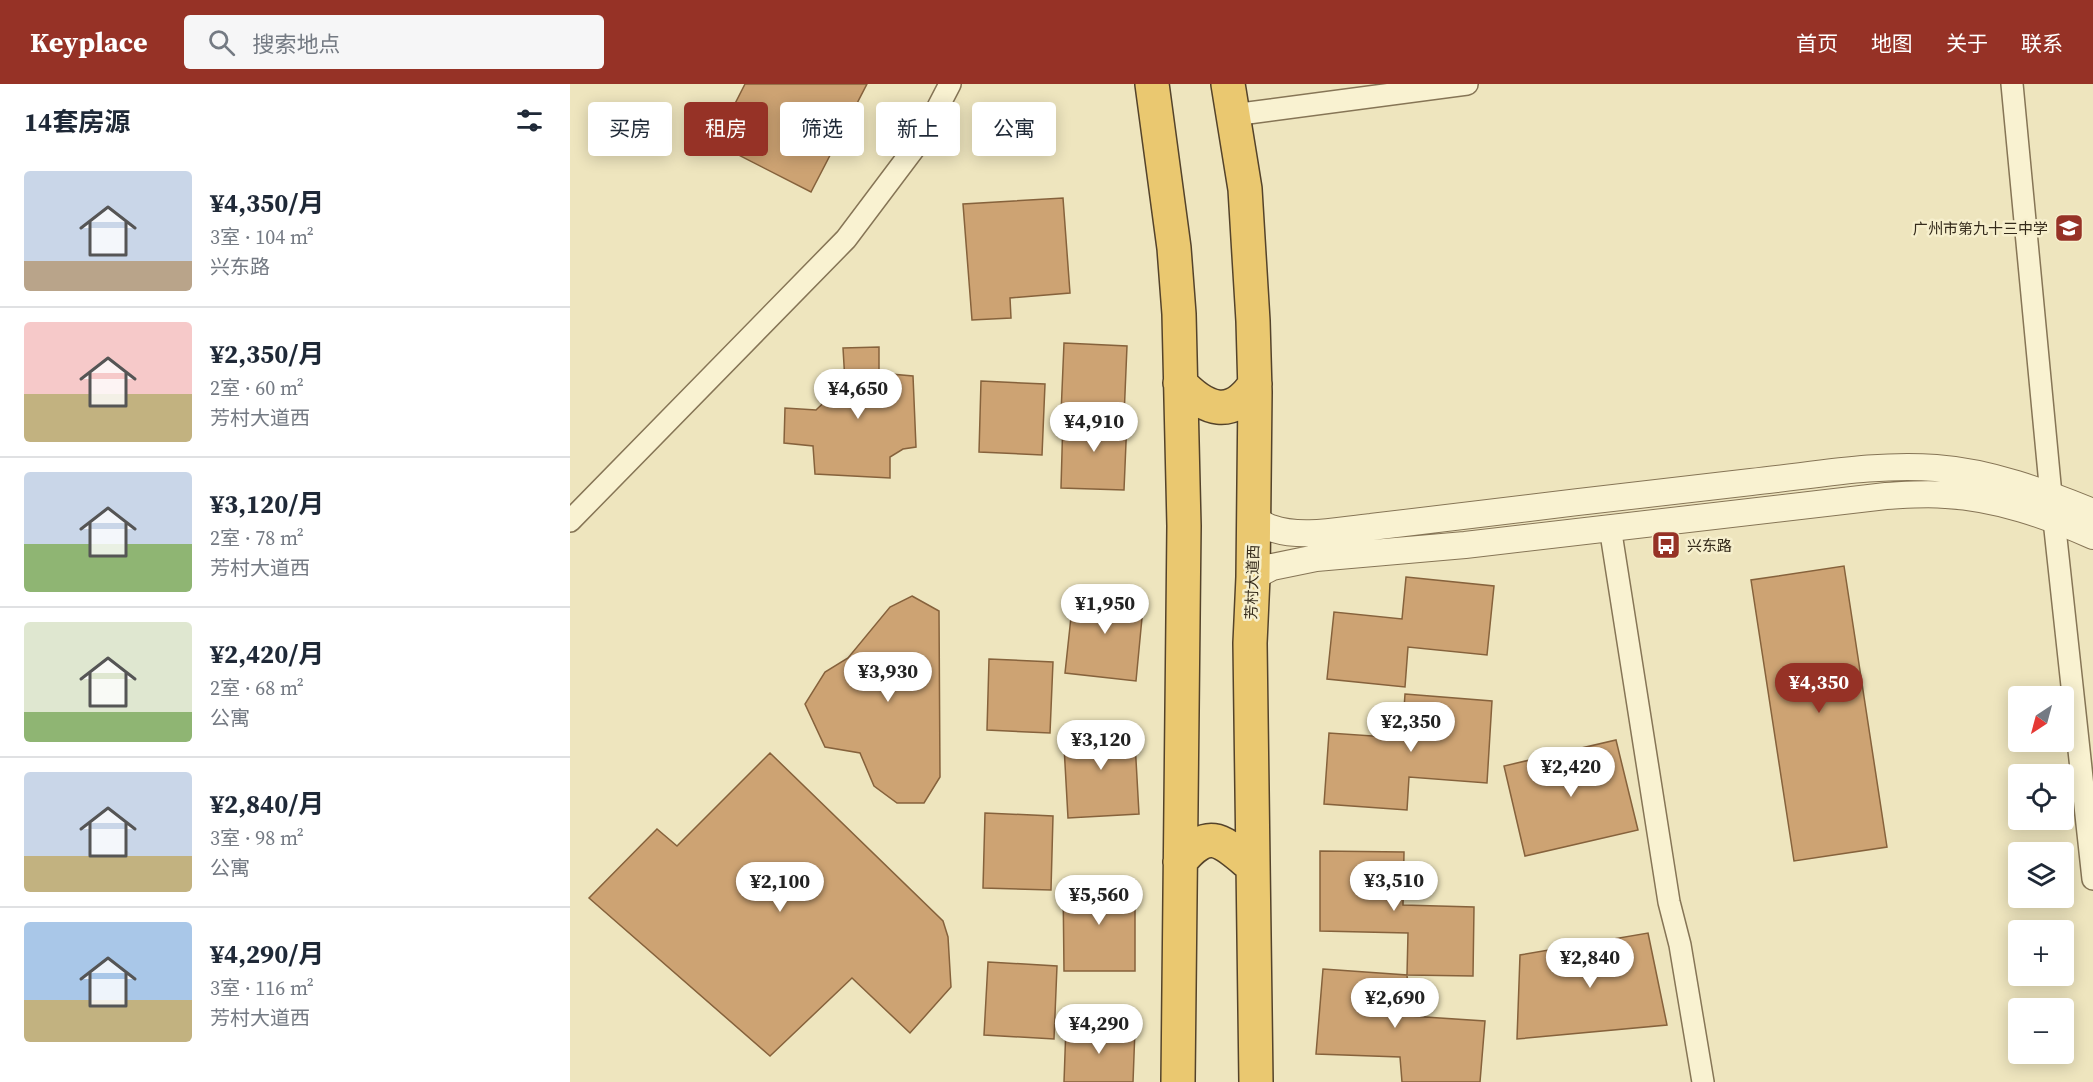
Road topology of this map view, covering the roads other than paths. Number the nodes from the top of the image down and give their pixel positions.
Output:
1 (950, 84) edge
2 (1152, 84) edge
3 (1467, 84) edge
4 (2012, 84) edge
5 (1231, 100) edge
6 (1180, 383) junction
7 (1255, 384) junction
8 (2053, 508) junction
9 (2093, 512) edge
10 (1254, 519) junction
11 (570, 521) edge
12 (1611, 527) junction
13 (2093, 536) edge
14 (1253, 577) junction
15 (1180, 862) junction
16 (1253, 867) junction
17 (2093, 879) edge
18 (1178, 1082) edge
19 (1256, 1082) edge
20 (1703, 1082) edge

1 - 11 street
2 - 6 highway
3 - 5 street
4 - 8 street
5 - 7 highway, 芳村大道西
6 - 7 highway
6 - 15 highway
7 - 10 highway, 芳村大道西
8 - 9 street
8 - 10 street
8 - 12 street
8 - 13 street
8 - 17 street
10 - 14 highway, 芳村大道西
12 - 14 street
12 - 20 street
14 - 16 highway, 芳村大道西
15 - 16 highway
15 - 18 highway
16 - 19 highway, 芳村大道西

